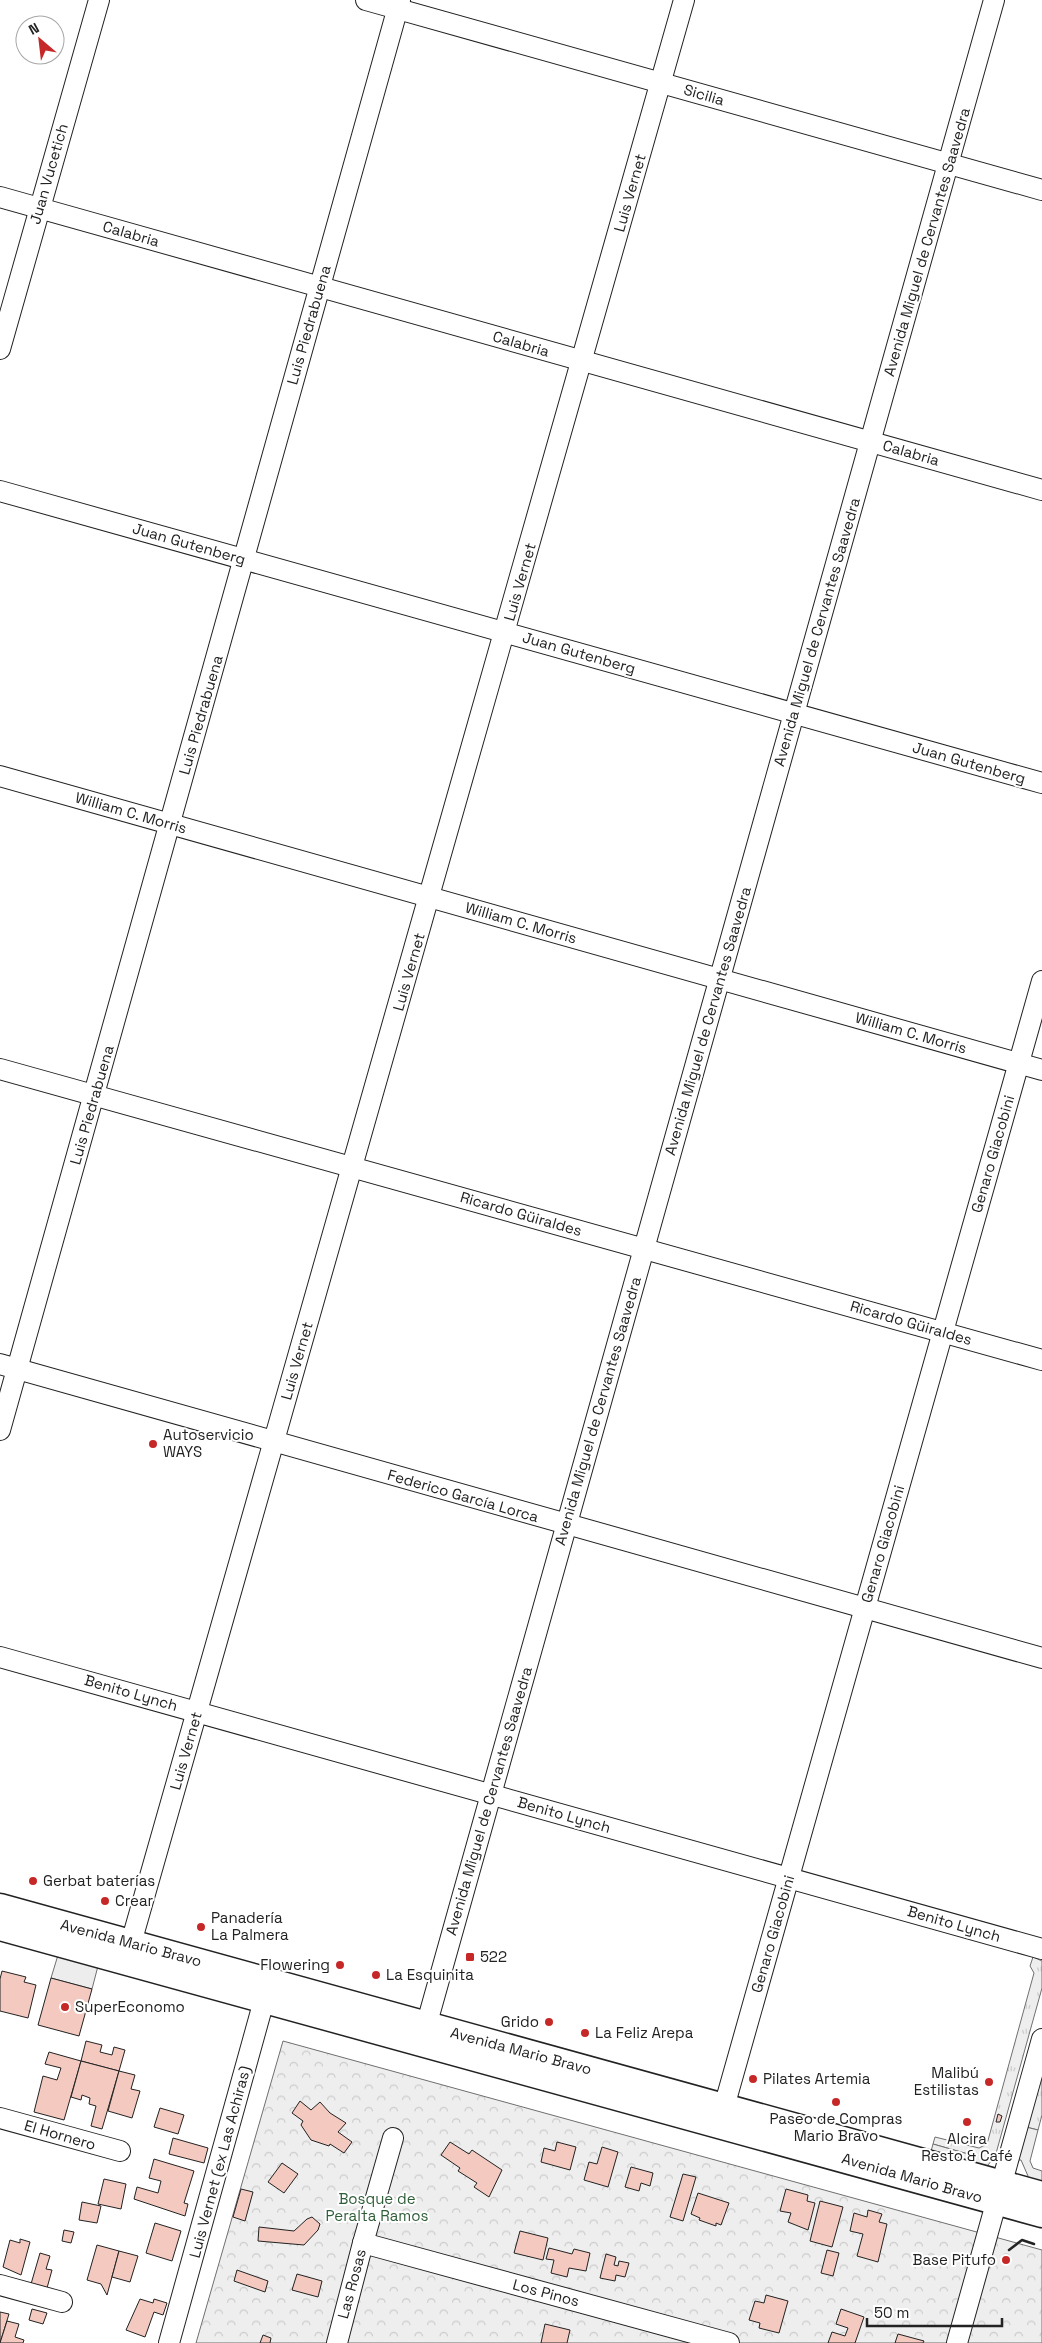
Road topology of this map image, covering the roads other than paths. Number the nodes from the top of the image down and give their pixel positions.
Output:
1 (99, 0) edge
2 (366, 0) edge
3 (684, 0) edge
4 (994, 0) edge
5 (399, 4) edge
6 (661, 83) junction
7 (948, 164) junction
8 (1042, 190) edge
9 (0, 197) edge
10 (40, 208) junction
11 (320, 287) junction
12 (0, 349) edge
13 (583, 361) junction
14 (870, 442) junction
15 (1042, 490) edge
16 (0, 491) edge
17 (244, 560) junction
18 (505, 633) junction
19 (794, 714) junction
20 (0, 776) edge
21 (1042, 783) edge
22 (170, 824) junction
23 (430, 897) junction
24 (720, 980) junction
25 (1042, 981) edge
26 (1019, 1063) junction
27 (0, 1069) edge
28 (1042, 1070) edge
29 (94, 1095) junction
30 (353, 1167) junction
31 (644, 1248) junction
32 (943, 1332) junction
33 (1042, 1360) edge
34 (9, 1367) edge
35 (0, 1430) edge
36 (274, 1442) junction
37 (566, 1525) junction
38 (865, 1609) junction
39 (0, 1657) edge
40 (1042, 1658) edge
41 (197, 1712) junction
42 (491, 1794) junction
43 (789, 1878) junction
44 (0, 1907) edge
45 (0, 1928) edge
46 (131, 1943) junction
47 (1042, 1949) edge
48 (267, 1991) junction
49 (424, 2034) junction
50 (1042, 2039) edge
51 (724, 2107) junction
52 (0, 2118) edge
53 (394, 2138) dead end
54 (120, 2152) dead end
55 (1000, 2193) junction
56 (1042, 2195) edge
57 (1042, 2214) edge
58 (362, 2243) junction
59 (0, 2285) edge
60 (62, 2302) dead end
61 (169, 2343) edge
62 (337, 2343) edge
63 (729, 2343) edge
64 (957, 2343) edge

1 - 10 street, Juan Vucetich
2 - 5 street, Sicilia
3 - 6 street, Luis Vernet
4 - 7 street, Avenida Miguel de Cervantes Saavedra
5 - 6 street, Sicilia
5 - 11 street, Luis Piedrabuena
6 - 7 street, Sicilia
6 - 13 street, Luis Vernet
7 - 8 street, Sicilia
7 - 14 street, Avenida Miguel de Cervantes Saavedra
9 - 10 street, Calabria
10 - 11 street, Calabria
10 - 12 street, Juan Vucetich
11 - 13 street, Calabria
11 - 17 street, Luis Piedrabuena
13 - 14 street, Calabria
13 - 18 street, Luis Vernet
14 - 15 street, Calabria
14 - 19 street, Avenida Miguel de Cervantes Saavedra
16 - 17 street, Juan Gutenberg
17 - 18 street, Juan Gutenberg
17 - 22 street, Luis Piedrabuena
18 - 19 street, Juan Gutenberg
18 - 23 street, Luis Vernet
19 - 21 street, Juan Gutenberg
19 - 24 street, Avenida Miguel de Cervantes Saavedra
20 - 22 street, William C. Morris
22 - 23 street, William C. Morris
22 - 29 street, Luis Piedrabuena
23 - 24 street, William C. Morris
23 - 30 street, Luis Vernet
24 - 26 street, William C. Morris
24 - 31 street, Avenida Miguel de Cervantes Saavedra
25 - 26 street, Genaro Giacobini
26 - 28 street, William C. Morris
26 - 32 street, Genaro Giacobini
27 - 29 street, Ricardo Güiraldes
29 - 30 street, Ricardo Güiraldes
29 - 34 street, Luis Piedrabuena
30 - 31 street, Ricardo Güiraldes
30 - 36 street, Luis Vernet
31 - 32 street, Ricardo Güiraldes
31 - 37 street, Avenida Miguel de Cervantes Saavedra
32 - 33 street, Ricardo Güiraldes
32 - 38 street, Genaro Giacobini
34 - 35 street, Luis Piedrabuena
34 - 36 street, Federico García Lorca
36 - 37 street, Federico García Lorca
36 - 41 street, Luis Vernet
37 - 38 street, Federico García Lorca
37 - 42 street, Avenida Miguel de Cervantes Saavedra
38 - 40 street, Federico García Lorca
38 - 43 street, Genaro Giacobini
39 - 41 street, Benito Lynch
41 - 42 street, Benito Lynch
41 - 46 street, Luis Vernet
42 - 43 street, Benito Lynch
42 - 49 street, Avenida Miguel de Cervantes Saavedra
43 - 47 street, Benito Lynch
43 - 51 street, Genaro Giacobini
44 - 46 main road, Avenida Mario Bravo
45 - 48 main road, Avenida Mario Bravo
46 - 48 main road, Avenida Mario Bravo
48 - 49 main road, Avenida Mario Bravo
48 - 61 street, Luis Vernet (ex Las Achiras)
49 - 51 main road, Avenida Mario Bravo
49 - 55 main road, Avenida Mario Bravo
50 - 55 street
51 - 55 main road, Avenida Mario Bravo
52 - 54 street, El Hornero
53 - 58 street, Las Rosas
55 - 56 main road, Avenida Mario Bravo
55 - 57 main road, Avenida Mario Bravo
55 - 64 street
58 - 62 street, Las Rosas
58 - 63 street, Los Pinos
59 - 60 street

